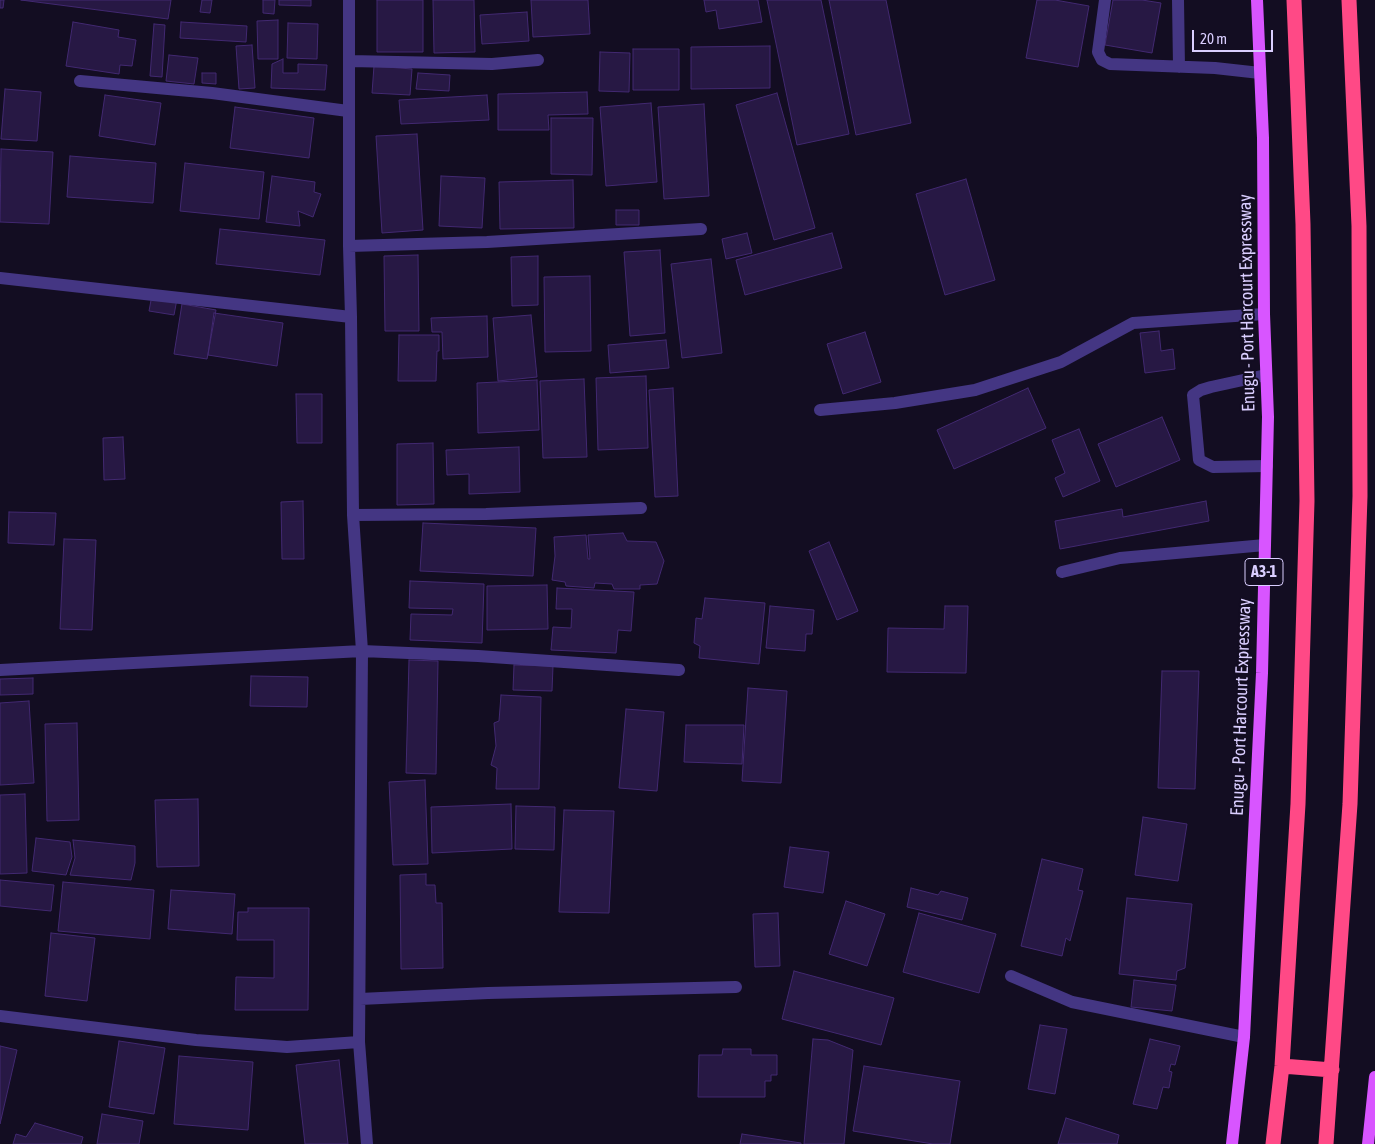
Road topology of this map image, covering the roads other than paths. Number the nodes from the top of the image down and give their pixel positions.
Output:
1 (349, 0) edge
2 (1104, 0) edge
3 (1178, 0) edge
4 (1257, 0) edge
5 (1294, 0) edge
6 (1349, 0) edge
7 (538, 60) dead end
8 (350, 61) junction
9 (1179, 67) junction
10 (1260, 73) junction
11 (80, 81) dead end
12 (348, 111) junction
13 (700, 229) dead end
14 (349, 246) junction
15 (0, 278) edge
16 (1264, 314) junction
17 (352, 317) junction
18 (1266, 375) junction
19 (820, 410) dead end
20 (1267, 466) junction
21 (641, 508) dead end
22 (354, 515) junction
23 (1265, 545) junction
24 (1062, 572) dead end
25 (362, 651) junction
26 (0, 670) edge
27 (679, 670) dead end
28 (1011, 976) dead end
29 (736, 986) dead end
30 (360, 999) junction
31 (0, 1016) edge
32 (1244, 1037) junction
33 (359, 1042) junction
34 (1282, 1066) junction
35 (1332, 1070) junction
36 (1375, 1078) edge
37 (367, 1144) edge
38 (1232, 1144) edge
39 (1273, 1144) edge
40 (1326, 1144) edge
41 (1368, 1144) edge

1 - 8 street
2 - 9 street
3 - 9 street
4 - 10 main road, Enugu - Port Harcourt Expressway / A3-1
5 - 34 highway, A3-1
6 - 35 highway
7 - 8 street
8 - 12 street
9 - 10 street
10 - 16 main road, Enugu - Port Harcourt Expressway / A3-1
11 - 12 street
12 - 14 street
13 - 14 street
14 - 17 street
15 - 17 street
16 - 18 main road, Enugu - Port Harcourt Expressway / A3-1
16 - 19 street
17 - 22 street
18 - 20 main road, Enugu - Port Harcourt Expressway / A3-1
18 - 20 street
20 - 23 main road, Enugu - Port Harcourt Expressway / A3-1
21 - 22 street
22 - 25 street
23 - 24 street
23 - 32 main road, Enugu - Port Harcourt Expressway / A3-1
25 - 26 street
25 - 27 street
25 - 30 street
28 - 32 street
29 - 30 street
30 - 33 street
31 - 33 street
32 - 38 main road, Enugu - Port Harcourt Expressway / A3-1
33 - 37 street
34 - 35 highway
34 - 39 highway, A3-1
35 - 40 highway
36 - 41 main road

